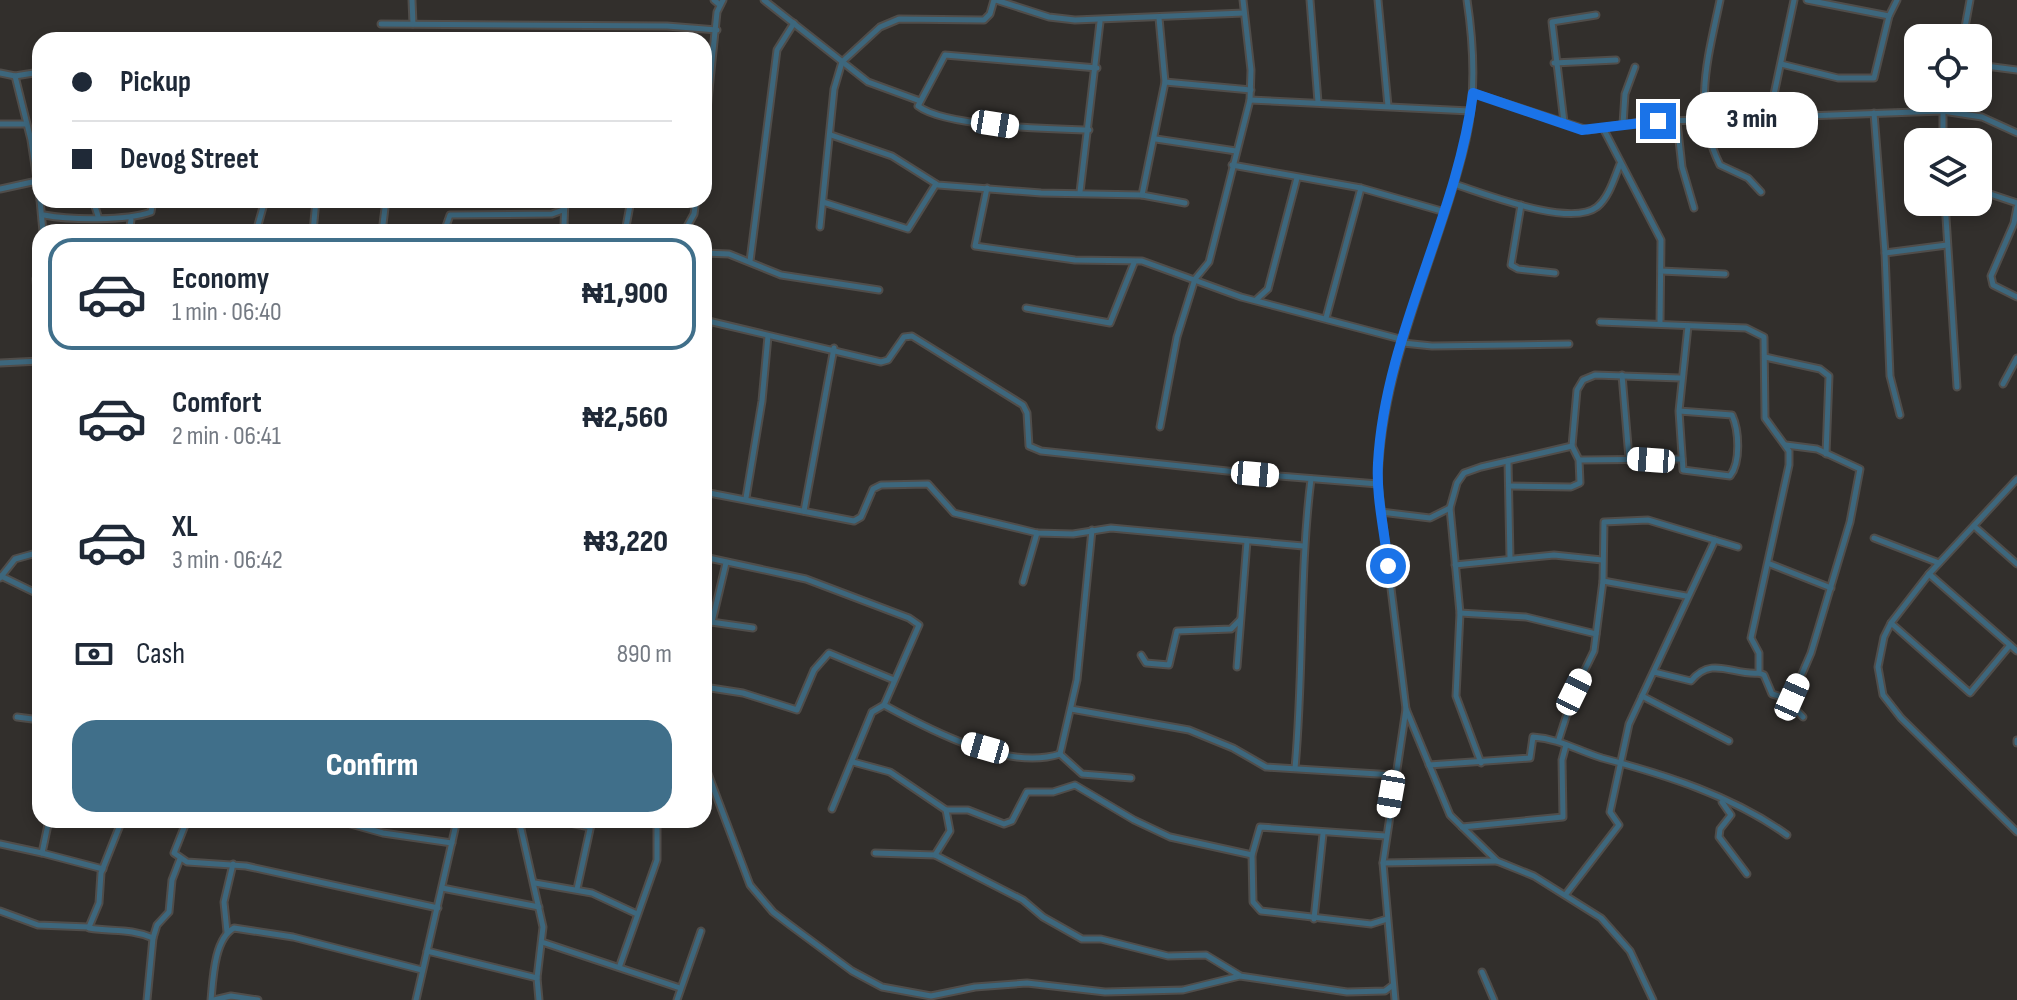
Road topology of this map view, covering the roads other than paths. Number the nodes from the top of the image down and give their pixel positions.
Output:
1 (412, 0) edge
2 (714, 0) edge
3 (764, 0) edge
4 (995, 0) edge
5 (1243, 0) edge
6 (1310, 0) edge
7 (1378, 0) edge
8 (1467, 0) edge
9 (1720, 0) edge
10 (1794, 0) edge
11 (1807, 0) edge
12 (1897, 0) edge
13 (1970, 0) edge
14 (722, 3) edge
15 (1244, 13) junction
16 (1596, 15) dead end
17 (1889, 16) junction
18 (1159, 18) junction
19 (1100, 22) junction
20 (794, 23) junction
21 (381, 24) dead end
22 (413, 24) junction
23 (1966, 24) edge
24 (717, 30) junction
25 (1616, 60) dead end
26 (842, 62) junction
27 (1554, 63) junction
28 (1781, 64) junction
29 (1635, 67) dead end
30 (1992, 67) edge
31 (1097, 68) junction
32 (2017, 70) edge
33 (0, 73) edge
34 (32, 73) edge
35 (15, 76) junction
36 (1165, 82) junction
37 (712, 89) edge
38 (1251, 90) junction
39 (1473, 93) junction
40 (1250, 100) junction
41 (920, 101) junction
42 (1318, 102) junction
43 (1388, 106) junction
44 (1470, 111) junction
45 (1908, 112) edge
46 (1953, 112) edge
47 (1874, 113) junction
48 (1769, 118) junction
49 (1677, 122) junction
50 (1704, 122) junction
51 (1564, 123) junction
52 (0, 124) edge
53 (26, 124) junction
54 (1623, 124) junction
55 (1603, 128) junction
56 (1089, 130) junction
57 (2017, 133) edge
58 (831, 135) junction
59 (1156, 139) junction
60 (1236, 151) junction
61 (32, 155) edge
62 (1620, 164) junction
63 (1232, 165) junction
64 (1297, 178) junction
65 (32, 182) edge
66 (936, 184) junction
67 (1454, 184) junction
68 (987, 188) junction
69 (1361, 188) junction
70 (0, 189) edge
71 (1080, 192) junction
72 (1761, 192) dead end
73 (1142, 195) junction
74 (1992, 195) edge
75 (823, 202) junction
76 (1185, 203) dead end
77 (1521, 205) junction
78 (2017, 205) edge
79 (42, 208) edge
80 (96, 208) edge
81 (152, 208) edge
82 (1694, 208) dead end
83 (563, 210) joint
84 (1445, 212) junction
85 (44, 215) junction
86 (98, 216) junction
87 (1946, 216) edge
88 (131, 220) junction
89 (43, 224) edge
90 (130, 224) edge
91 (447, 224) edge
92 (566, 224) edge
93 (820, 227) dead end
94 (1947, 245) junction
95 (712, 253) edge
96 (1885, 253) junction
97 (750, 261) junction
98 (1134, 263) junction
99 (1661, 271) junction
100 (1555, 273) dead end
101 (1725, 274) dead end
102 (1195, 279) junction
103 (879, 290) dead end
104 (2017, 297) edge
105 (1255, 300) junction
106 (1026, 308) dead end
107 (1326, 318) junction
108 (712, 322) edge
109 (1600, 322) dead end
110 (1660, 324) junction
111 (1688, 326) junction
112 (768, 336) junction
113 (1403, 341) junction
114 (1569, 344) dead end
115 (834, 348) junction
116 (1765, 357) junction
117 (2017, 358) edge
118 (32, 361) edge
119 (0, 363) edge
120 (1622, 375) junction
121 (1680, 378) junction
122 (2003, 384) dead end
123 (1957, 387) dead end
124 (1679, 411) junction
125 (1900, 415) dead end
126 (1160, 427) dead end
127 (1785, 445) junction
128 (1572, 446) junction
129 (1826, 454) junction
130 (1629, 458) junction
131 (1682, 459) junction
132 (1579, 460) junction
133 (1508, 461) junction
134 (1311, 479) junction
135 (2017, 479) edge
136 (1378, 484) junction
137 (1509, 486) junction
138 (712, 493) edge
139 (746, 498) junction
140 (1450, 508) junction
141 (804, 511) junction
142 (1381, 512) junction
143 (1974, 526) junction
144 (1092, 530) junction
145 (1037, 533) junction
146 (1874, 538) dead end
147 (1715, 540) junction
148 (1247, 541) junction
149 (1303, 546) junction
150 (1738, 547) dead end
151 (32, 554) edge
152 (1510, 558) junction
153 (712, 559) edge
154 (1602, 560) junction
155 (726, 563) junction
156 (1939, 563) junction
157 (1770, 564) junction
158 (2017, 564) edge
159 (1455, 565) junction
160 (1929, 574) junction
161 (1, 577) edge
162 (1603, 581) junction
163 (1023, 582) dead end
164 (1831, 588) junction
165 (32, 591) edge
166 (1686, 596) junction
167 (1460, 613) junction
168 (1240, 620) junction
169 (712, 622) joint
170 (1891, 623) junction
171 (753, 628) dead end
172 (1596, 634) junction
173 (2010, 645) junction
174 (2017, 651) edge
175 (1141, 655) dead end
176 (1237, 667) dead end
177 (1654, 672) junction
178 (1759, 673) junction
179 (894, 680) junction
180 (712, 688) edge
181 (1642, 696) junction
182 (1792, 697) dead end
183 (884, 705) junction
184 (1071, 709) junction
185 (1406, 709) junction
186 (17, 717) dead end
187 (1803, 717) dead end
188 (32, 719) edge
189 (1559, 739) junction
190 (1729, 741) dead end
191 (1566, 745) junction
192 (1060, 754) junction
193 (853, 762) junction
194 (1623, 762) junction
195 (1481, 763) junction
196 (1429, 765) junction
197 (1295, 768) junction
198 (1395, 775) junction
199 (1131, 778) dead end
200 (712, 784) edge
201 (1722, 801) junction
202 (832, 809) dead end
203 (946, 810) junction
204 (1461, 827) junction
205 (47, 828) edge
206 (119, 828) edge
207 (183, 828) edge
208 (365, 828) edge
209 (455, 828) edge
210 (521, 828) edge
211 (590, 828) edge
212 (657, 828) edge
213 (2017, 832) edge
214 (1323, 834) junction
215 (1787, 835) dead end
216 (1385, 836) junction
217 (452, 843) junction
218 (0, 844) edge
219 (42, 853) junction
220 (875, 853) dead end
221 (935, 855) junction
222 (1252, 855) junction
223 (180, 859) junction
224 (1497, 861) junction
225 (1383, 863) junction
226 (233, 864) junction
227 (103, 869) junction
228 (1747, 874) dead end
229 (535, 883) junction
230 (442, 888) junction
231 (577, 889) junction
232 (1566, 894) junction
233 (438, 908) junction
234 (540, 908) junction
235 (0, 911) edge
236 (637, 914) junction
237 (1314, 919) junction
238 (1387, 919) junction
239 (89, 927) junction
240 (701, 931) dead end
241 (227, 932) junction
242 (153, 938) junction
243 (542, 942) junction
244 (427, 951) junction
245 (620, 965) junction
246 (422, 970) junction
247 (1482, 972) dead end
248 (1240, 976) junction
249 (537, 978) junction
250 (1394, 984) junction
251 (680, 988) junction
252 (147, 1000) edge
253 (212, 1000) edge
254 (258, 1000) edge
255 (416, 1000) edge
256 (539, 1000) edge
257 (677, 1000) edge
258 (1395, 1000) edge
259 (1494, 1000) edge
260 (1653, 1000) edge

1 - 22 street
2 - 14 street
3 - 20 street
4 - 19 street
4 - 26 street
5 - 15 street
6 - 42 street
7 - 43 street
8 - 39 street
9 - 50 street
10 - 28 street
11 - 17 street
12 - 17 street
13 - 23 street
14 - 24 street
15 - 18 street
15 - 38 street
16 - 27 street
17 - 28 street
18 - 19 street
18 - 36 street
19 - 31 street
20 - 26 street
20 - 97 street
21 - 22 street
22 - 24 street
24 - 37 street
25 - 27 street
26 - 41 street
26 - 58 street
27 - 51 street
28 - 48 street
29 - 54 street
30 - 32 street
31 - 41 street
31 - 56 street
33 - 35 street
34 - 35 street
35 - 53 street
36 - 38 street
36 - 59 street
38 - 40 street
39 - 44 street
39 - 51 street
40 - 42 street
40 - 60 street
41 - 56 street
42 - 43 street
43 - 44 street
44 - 67 street
45 - 47 street
46 - 57 street
47 - 48 street
47 - 96 street
48 - 50 street
49 - 50 street
49 - 54 street
49 - 82 street
50 - 72 street
51 - 55 street
52 - 53 street
53 - 61 street
54 - 55 street
55 - 62 street
56 - 71 street
58 - 66 street
58 - 75 street
59 - 60 street
59 - 73 street
60 - 63 street
62 - 77 street
62 - 99 street
63 - 64 street
63 - 102 street
64 - 69 street
64 - 105 street
65 - 70 street
66 - 68 street
66 - 75 street
67 - 77 street
67 - 84 street
68 - 71 street
68 - 98 street
69 - 84 street
69 - 107 street
71 - 73 street
73 - 76 street
74 - 78 street
75 - 93 street
77 - 100 street
78 - 104 street
79 - 85 street
80 - 86 street
81 - 88 street
83 - 91 street
83 - 92 street
84 - 113 street
85 - 86 street
85 - 89 street
86 - 88 street
87 - 94 street
88 - 90 street
94 - 96 street
94 - 123 street
95 - 97 street
96 - 125 street
97 - 103 street
98 - 102 street
98 - 106 street
99 - 101 street
99 - 110 street
102 - 105 street
102 - 126 street
105 - 107 street
107 - 113 street
108 - 112 street
109 - 110 street
110 - 111 street
111 - 116 street
111 - 121 street
112 - 115 street
112 - 139 street
113 - 114 street
113 - 136 street
115 - 134 street
115 - 141 street
116 - 127 street
116 - 129 street
117 - 122 street
118 - 119 street
120 - 121 street
120 - 128 street
120 - 130 street
121 - 124 street
124 - 131 street
124 - 131 street
127 - 129 street
127 - 157 street
128 - 132 street
128 - 133 street
129 - 164 street
130 - 131 street
130 - 132 street
132 - 137 street
133 - 137 street
133 - 140 street
134 - 136 street
134 - 149 street
135 - 143 street
136 - 142 street
137 - 152 street
138 - 139 street
139 - 141 street
140 - 142 street
140 - 159 street
141 - 145 street
142 - 185 street
143 - 156 street
143 - 158 street
144 - 145 street
144 - 148 street
144 - 184 street
145 - 163 street
146 - 156 street
147 - 150 street
147 - 154 street
147 - 166 street
148 - 149 street
148 - 168 street
149 - 197 street
151 - 161 street
152 - 154 street
152 - 159 street
153 - 155 street
154 - 162 street
155 - 169 street
155 - 179 street
156 - 160 street
157 - 164 street
157 - 178 street
159 - 167 street
160 - 170 street
160 - 173 street
161 - 165 street
162 - 166 street
162 - 172 street
164 - 182 street
166 - 177 street
167 - 172 street
167 - 195 street
168 - 175 street
168 - 176 street
169 - 171 street
170 - 173 street
170 - 213 street
172 - 189 street
173 - 174 street
177 - 178 street
177 - 181 street
178 - 187 street
179 - 180 street
179 - 183 street
181 - 190 street
181 - 194 street
183 - 192 street
183 - 193 street
184 - 192 street
184 - 197 street
185 - 196 street
185 - 198 street
186 - 188 street
189 - 191 street
189 - 195 street
191 - 194 street
191 - 204 street
192 - 199 street
193 - 202 street
193 - 203 street
194 - 201 street
194 - 232 street
195 - 196 street
196 - 204 street
197 - 198 street
198 - 216 street
200 - 248 street
201 - 215 street
201 - 228 street
203 - 221 street
203 - 222 street
204 - 224 street
205 - 219 street
206 - 227 street
207 - 223 street
208 - 217 street
209 - 217 street
210 - 229 street
211 - 231 street
212 - 236 street
214 - 216 street
214 - 222 street
214 - 237 street
216 - 225 street
217 - 230 street
218 - 219 street
219 - 227 street
220 - 221 street
221 - 248 street
222 - 237 street
223 - 226 street
223 - 242 street
224 - 225 street
224 - 232 street
225 - 238 street
226 - 233 street
226 - 241 street
227 - 239 street
229 - 231 street
229 - 234 street
230 - 233 street
230 - 234 street
231 - 236 street
232 - 260 street
233 - 244 street
234 - 243 street
235 - 239 street
236 - 245 street
237 - 238 street
238 - 250 street
239 - 242 street
240 - 251 street
241 - 246 street
241 - 253 street
242 - 252 street
243 - 245 street
243 - 249 street
244 - 246 street
244 - 249 street
245 - 251 street
246 - 255 street
247 - 259 street
248 - 250 street
249 - 256 street
250 - 258 street
251 - 257 street
253 - 254 street

